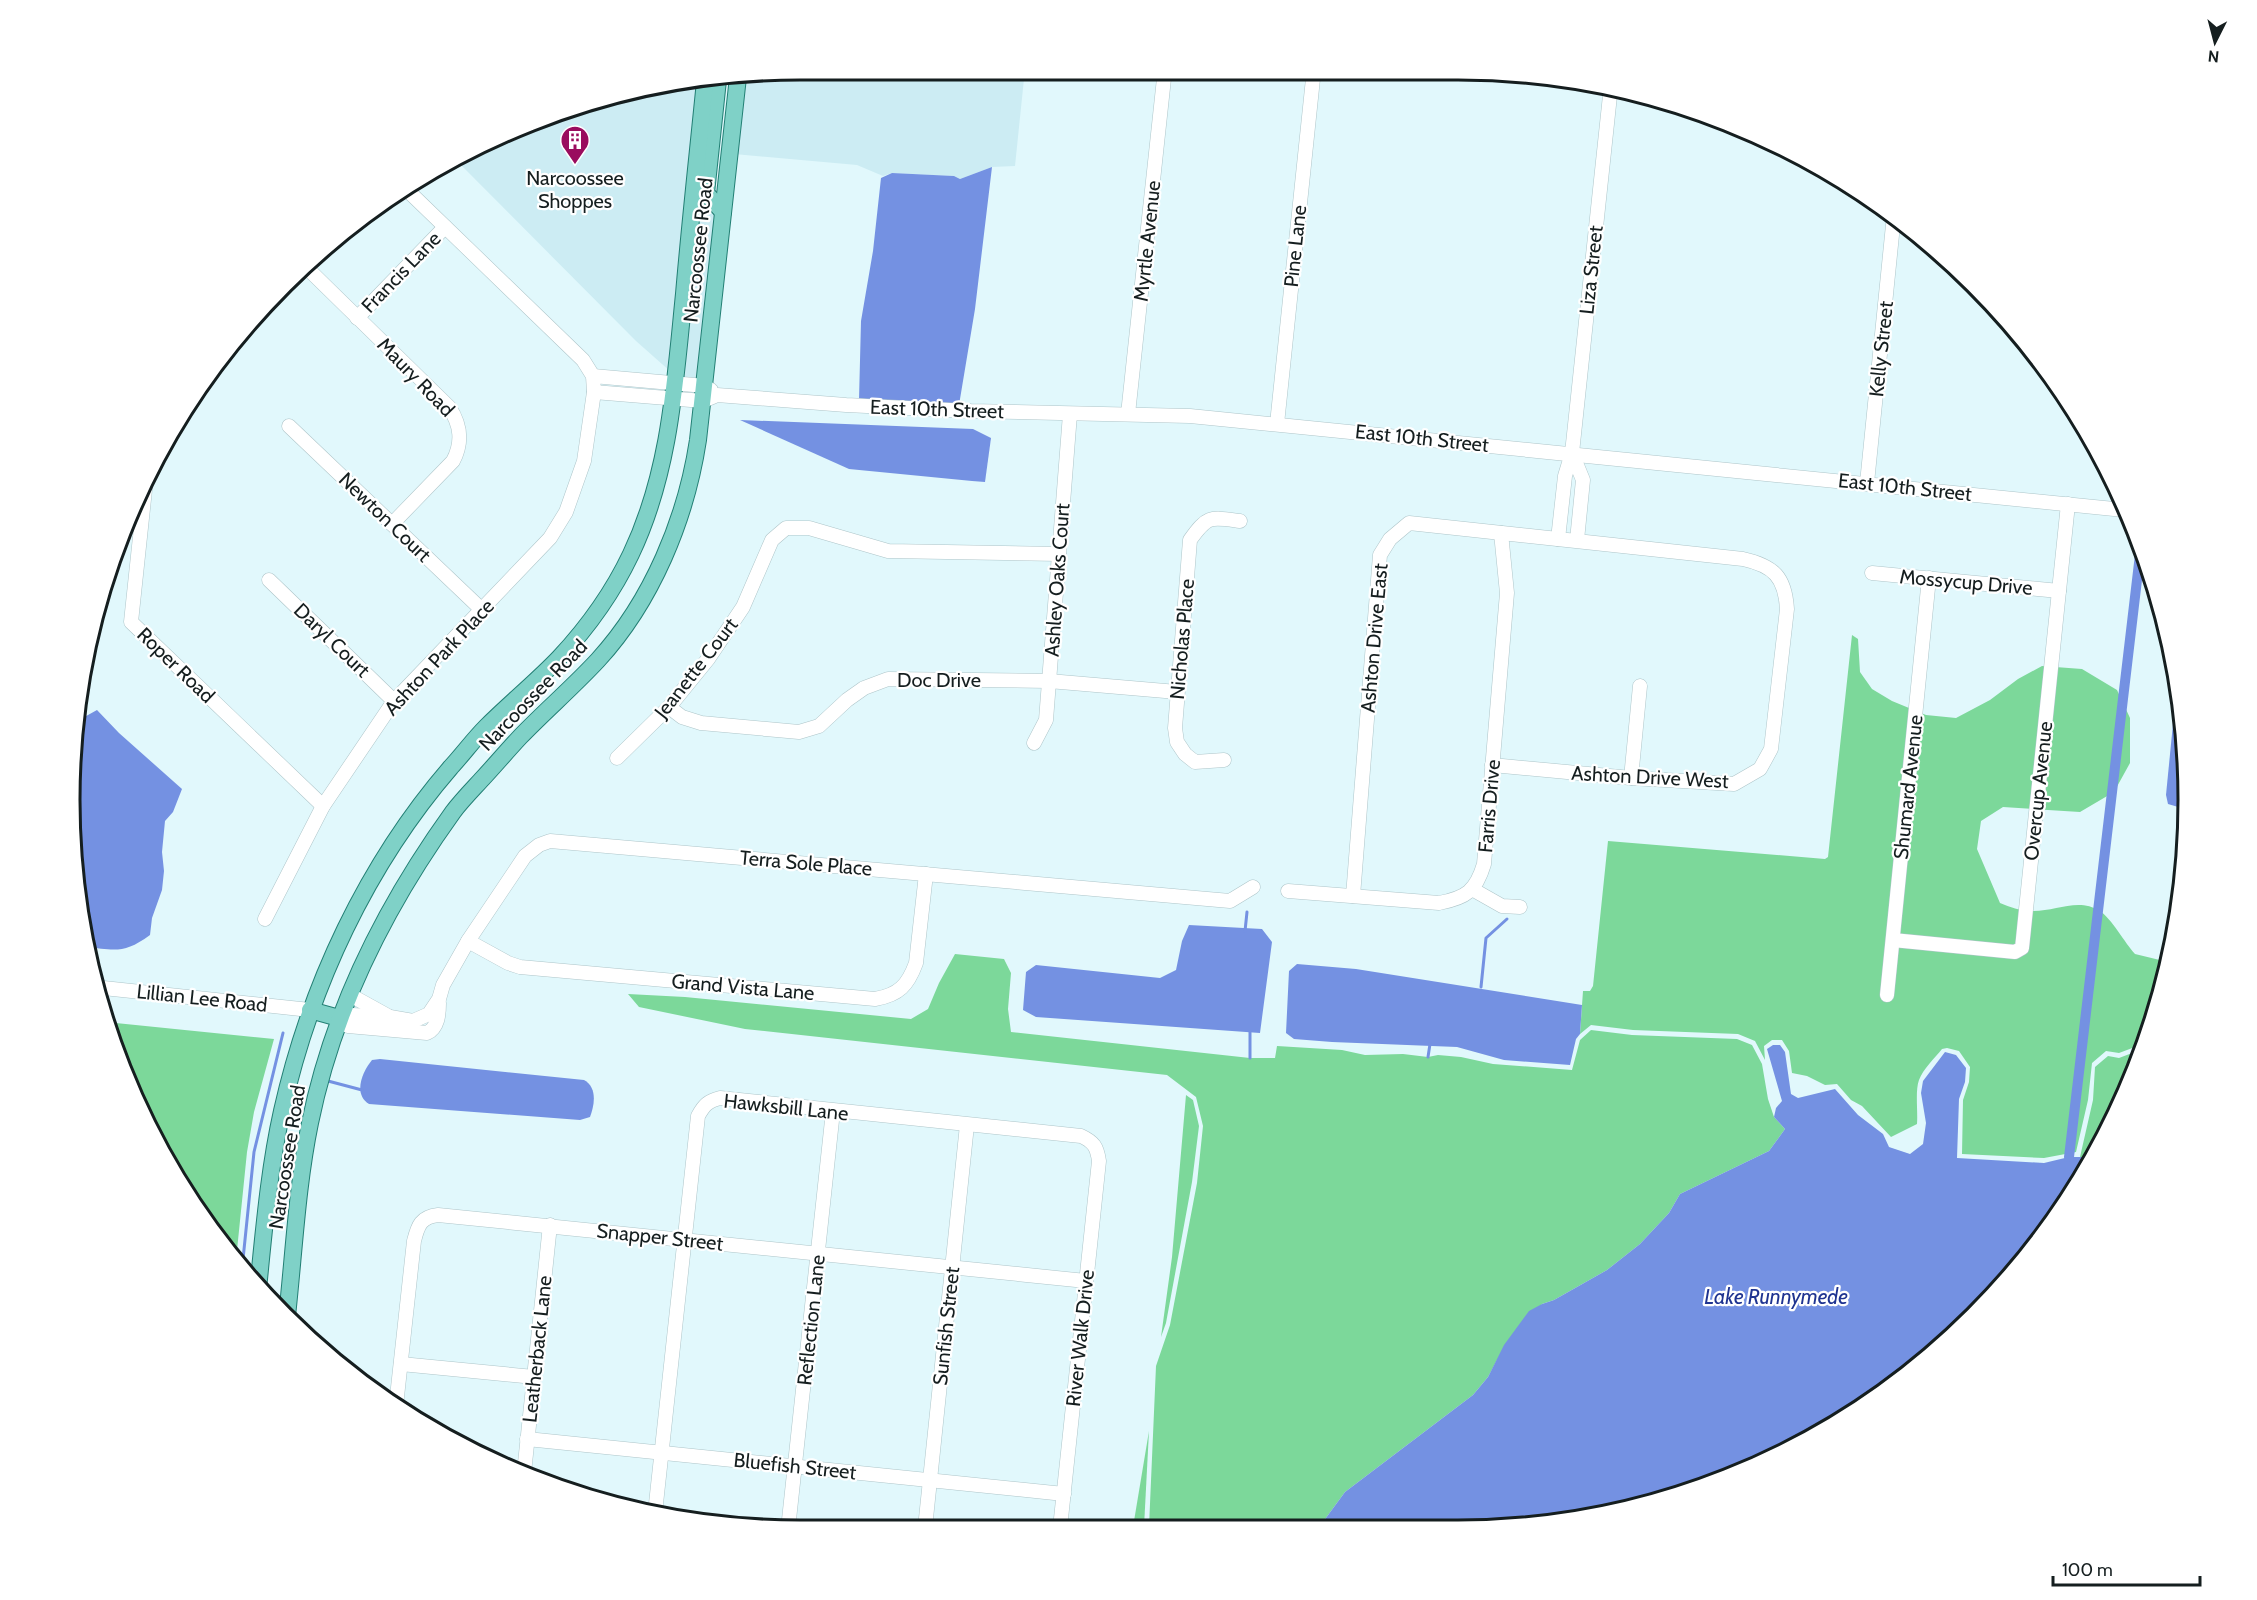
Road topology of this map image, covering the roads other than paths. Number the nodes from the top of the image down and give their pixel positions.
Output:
1 (1164, 79) edge
2 (1313, 79) edge
3 (737, 83) edge
4 (717, 85) edge
5 (704, 86) edge
6 (1610, 96) edge
7 (411, 194) edge
8 (723, 212) junction
9 (445, 226) junction
10 (1893, 226) edge
11 (311, 272) edge
12 (357, 318) junction
13 (593, 376) junction
14 (674, 391) junction
15 (594, 392) junction
16 (708, 394) junction
17 (1070, 414) junction
18 (1128, 414) junction
19 (1277, 424) junction
20 (289, 426) dead end
21 (1572, 453) junction
22 (1867, 483) junction
23 (144, 504) edge
24 (2068, 504) junction
25 (2116, 509) edge
26 (1240, 521) dead end
27 (392, 524) junction
28 (1501, 533) junction
29 (1558, 539) junction
30 (1577, 540) junction
31 (1059, 554) junction
32 (1872, 573) dead end
33 (1929, 578) junction
34 (269, 580) dead end
35 (2059, 591) junction
36 (481, 609) junction
37 (1049, 681) junction
38 (1640, 686) dead end
39 (1177, 692) junction
40 (394, 701) junction
41 (669, 707) junction
42 (1034, 743) dead end
43 (617, 758) dead end
44 (1224, 760) dead end
45 (1492, 765) junction
46 (1631, 778) junction
47 (323, 807) junction
48 (926, 874) junction
49 (1253, 887) dead end
50 (1472, 890) junction
51 (1288, 891) dead end
52 (1353, 896) junction
53 (1520, 907) dead end
54 (265, 919) dead end
55 (1893, 940) junction
56 (468, 941) junction
57 (105, 988) edge
58 (350, 995) junction
59 (1887, 995) dead end
60 (439, 999) junction
61 (310, 1010) junction
62 (390, 1017) junction
63 (339, 1018) junction
64 (833, 1111) junction
65 (967, 1125) junction
66 (1097, 1149) joint
67 (549, 1225) junction
68 (684, 1239) junction
69 (818, 1254) junction
70 (952, 1267) junction
71 (259, 1277) edge
72 (1086, 1281) junction
73 (288, 1306) edge
74 (401, 1364) junction
75 (534, 1377) junction
76 (397, 1397) edge
77 (527, 1439) junction
78 (661, 1452) junction
79 (525, 1466) edge
80 (795, 1466) junction
81 (930, 1480) junction
82 (1064, 1494) junction
83 (656, 1506) edge
84 (789, 1520) edge
85 (926, 1520) edge
86 (1061, 1520) edge

1 - 18 street, Myrtle Avenue
2 - 19 street, Pine Lane
3 - 8 main road, Narcoossee Road
4 - 8 main road
5 - 14 main road, Narcoossee Road
6 - 21 street, Liza Street
7 - 9 street
8 - 16 main road, Narcoossee Road
9 - 12 street, Francis Lane
9 - 13 street
10 - 22 street, Kelly Street
11 - 12 street, Maury Road
12 - 27 street, Maury Road
13 - 14 street
13 - 15 street, Ashton Park Place
14 - 15 street
14 - 16 street, East 10th Street
14 - 61 main road, Narcoossee Road
15 - 36 street, Ashton Park Place
16 - 17 street, East 10th Street
16 - 58 main road, Narcoossee Road
17 - 18 street, East 10th Street
17 - 31 street, Ashley Oaks Court
18 - 19 street, East 10th Street
19 - 21 street, East 10th Street
20 - 27 street, Newton Court
21 - 22 street, East 10th Street
21 - 29 street, Liza Street
21 - 30 street
22 - 24 street, East 10th Street
23 - 47 street, Roper Road
24 - 25 street, East 10th Street
24 - 35 street, Overcup Avenue
26 - 39 street, Nicholas Place
27 - 36 street, Newton Court
28 - 29 street, Ashton Drive East
28 - 45 street, Farris Drive
28 - 52 street, Ashton Drive East
29 - 30 street, Ashton Drive East
30 - 46 street, Ashton Drive West
31 - 37 street, Ashley Oaks Court
31 - 41 street, Jeanette Court
32 - 33 street, Mossycup Drive
33 - 35 street, Mossycup Drive
33 - 55 street, Shumard Avenue
34 - 40 street, Daryl Court
35 - 55 street, Overcup Avenue
36 - 40 street, Ashton Park Place
37 - 39 street, Doc Drive
37 - 41 street, Doc Drive
37 - 42 street, Ashley Oaks Court
38 - 46 street
39 - 44 street, Nicholas Place
40 - 47 street, Ashton Park Place
41 - 43 street, Jeanette Court
45 - 46 street, Ashton Drive West
45 - 50 street, Farris Drive
47 - 54 street, Ashton Park Place
48 - 49 street, Terra Sole Place
48 - 56 street, Terra Sole Place
48 - 56 street, Grand Vista Lane
50 - 52 street
50 - 53 street
51 - 52 street
55 - 59 street, Shumard Avenue
56 - 60 street, Terra Sole Place
57 - 61 street, Lillian Lee Road
58 - 62 street, Terra Sole Place
58 - 63 main road, Narcoossee Road
60 - 62 street, Terra Sole Place
60 - 63 street, Terra Sole Place
61 - 63 main road
61 - 71 main road, Narcoossee Road
62 - 63 street, Terra Sole Place
63 - 73 main road, Narcoossee Road
64 - 65 street, Hawksbill Lane
64 - 68 street, Hawksbill Lane
64 - 69 street, Reflection Lane
65 - 66 street, Hawksbill Lane
65 - 70 street, Sunfish Street
66 - 72 street, River Walk Drive
67 - 68 street, Snapper Street
67 - 74 street, Snapper Street
67 - 75 street, Leatherback Lane
68 - 69 street, Snapper Street
68 - 78 street, Hawksbill Lane
69 - 70 street, Snapper Street
69 - 80 street, Reflection Lane
70 - 72 street, Snapper Street
70 - 81 street, Sunfish Street
72 - 82 street, River Walk Drive
74 - 75 street
74 - 76 street, Snapper Street
75 - 77 street, Leatherback Lane
77 - 78 street, Bluefish Street
77 - 79 street, Leatherback Lane
78 - 80 street, Bluefish Street
78 - 83 street, Hawksbill Lane
80 - 81 street, Bluefish Street
80 - 84 street, Reflection Lane
81 - 82 street, Bluefish Street
81 - 85 street, Sunfish Street
82 - 86 street, River Walk Drive

